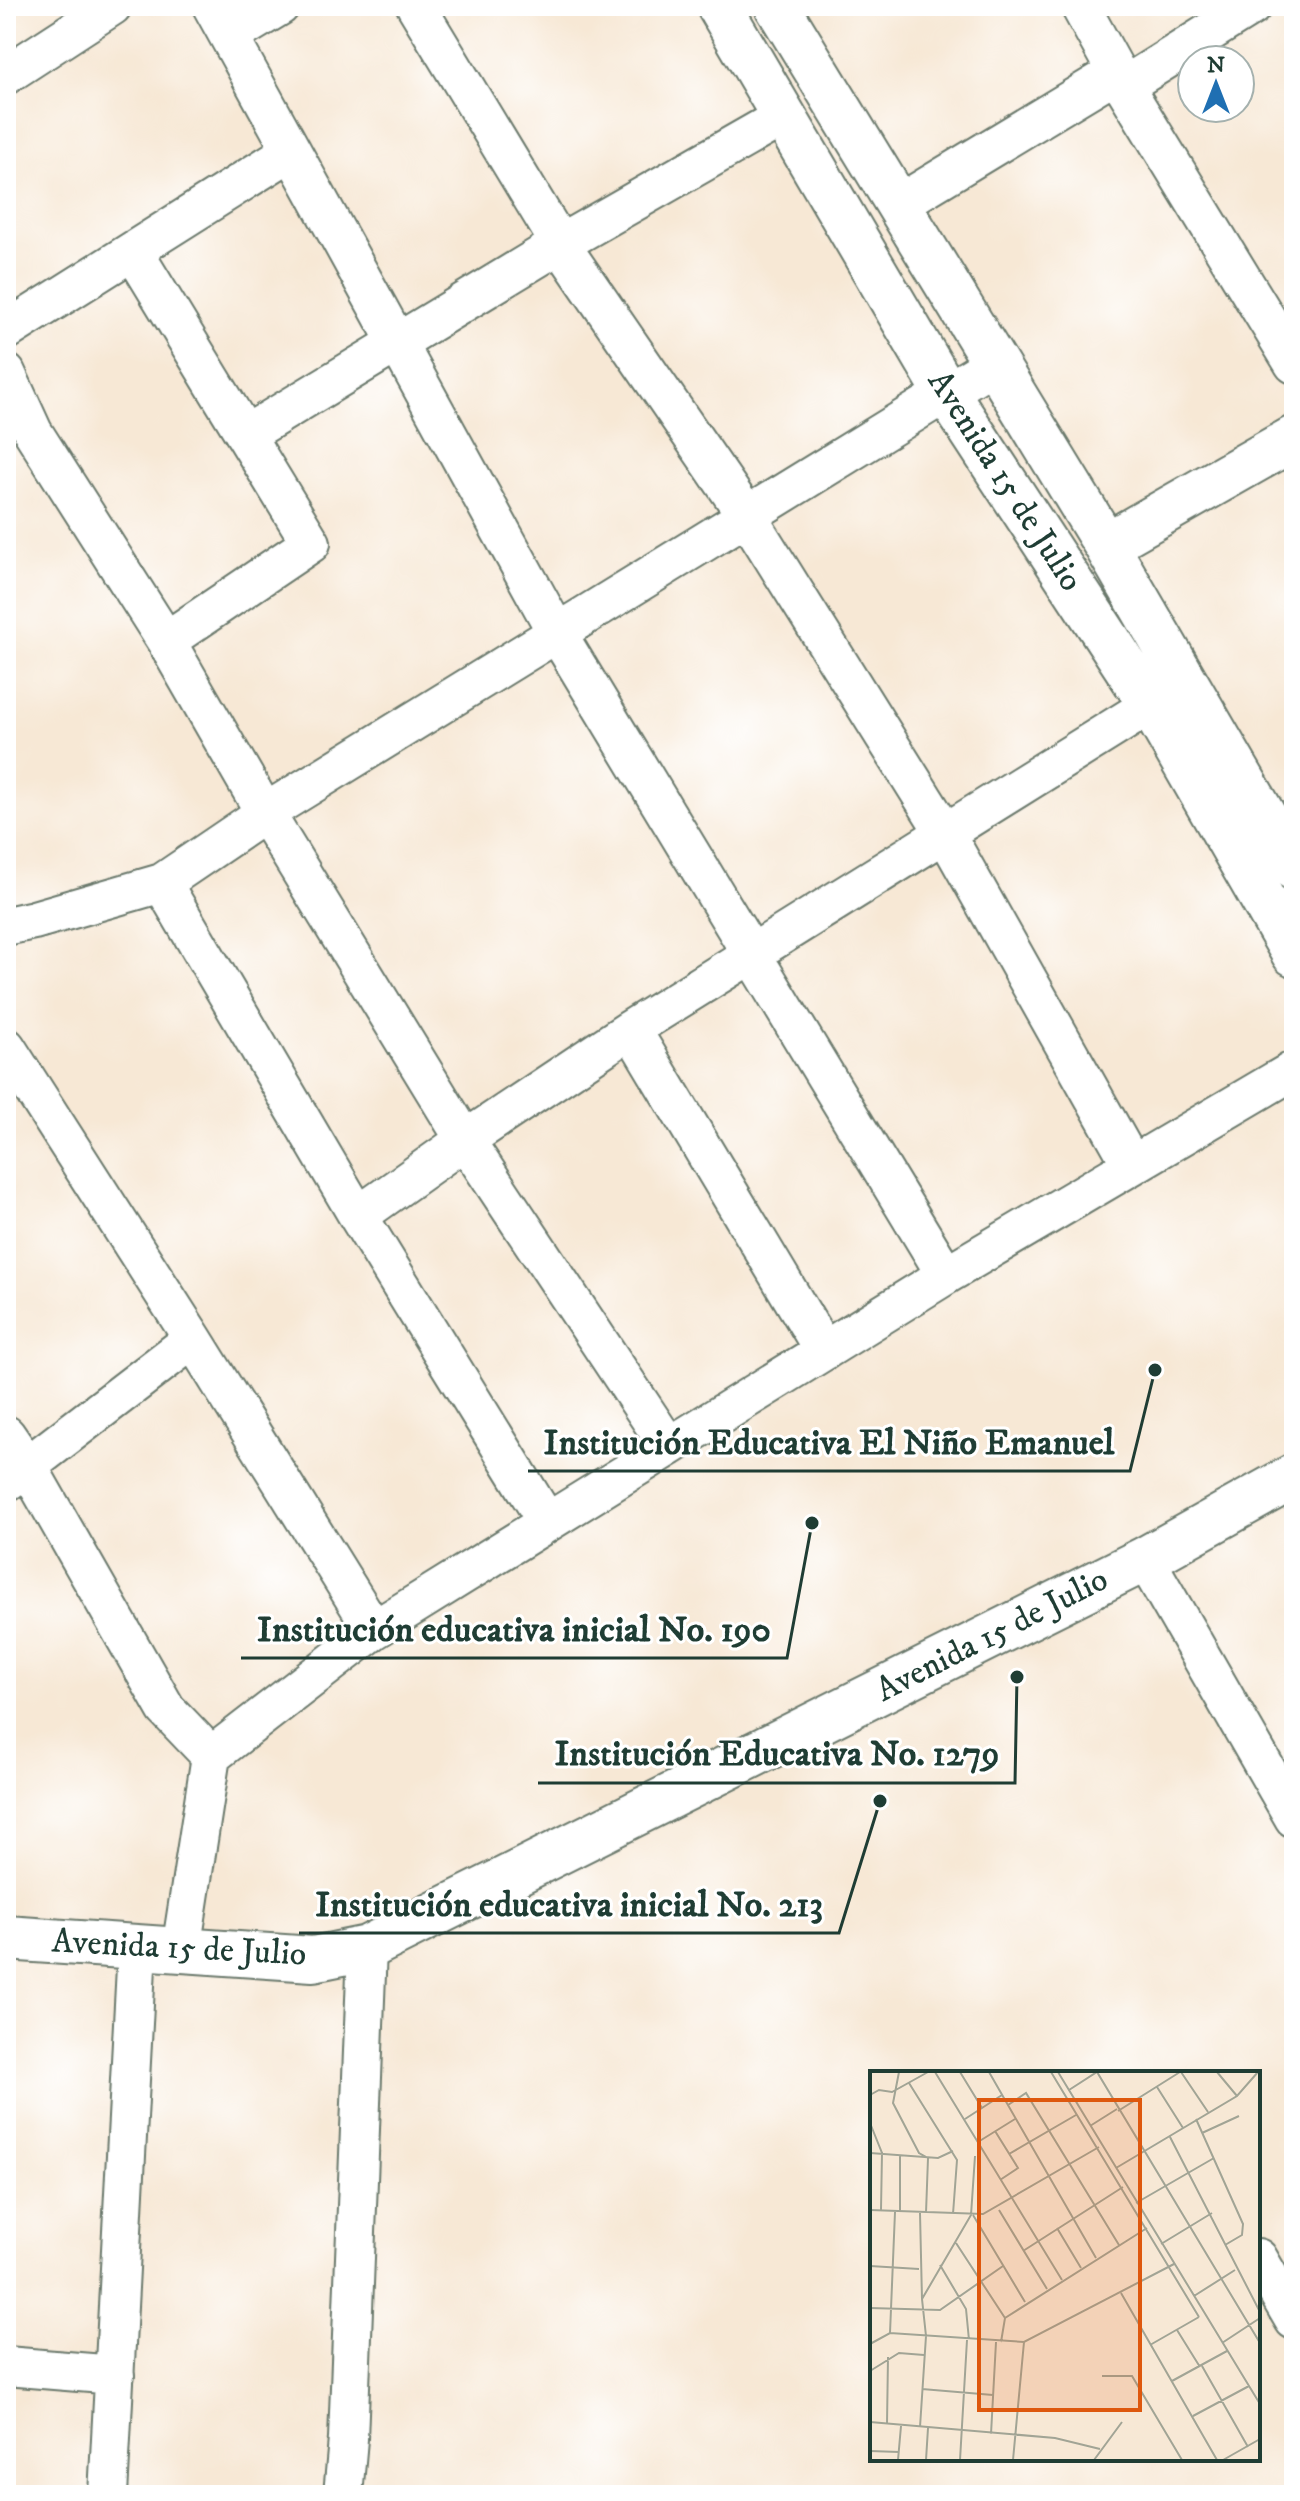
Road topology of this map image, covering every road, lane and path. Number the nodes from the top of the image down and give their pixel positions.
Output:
1 (112, 6) edge
2 (280, 6) edge
3 (416, 6) edge
4 (719, 6) edge
5 (777, 6) edge
6 (1080, 6) edge
7 (1252, 6) edge
8 (221, 21) edge
9 (11, 59) edge
10 (1120, 79) junction
11 (784, 116) junction
12 (291, 151) junction
13 (897, 205) junction
14 (560, 244) junction
15 (133, 251) junction
16 (6, 331) edge
17 (397, 344) junction
18 (993, 364) junction
19 (1294, 364) edge
20 (6, 373) edge
21 (946, 392) junction
22 (245, 435) junction
23 (20, 436) edge
24 (1294, 438) edge
25 (747, 516) junction
26 (1106, 545) junction
27 (557, 633) junction
28 (166, 641) junction
29 (1168, 694) junction
30 (265, 813) junction
31 (1281, 820) edge
32 (945, 833) junction
33 (1294, 868) edge
34 (162, 883) junction
35 (6, 926) edge
36 (752, 953) junction
37 (1294, 954) edge
38 (631, 1029) junction
39 (6, 1047) edge
40 (1294, 1070) edge
41 (465, 1140) junction
42 (1132, 1165) junction
43 (358, 1216) junction
44 (946, 1275) junction
45 (193, 1339) junction
46 (824, 1351) junction
47 (6, 1435) edge
48 (669, 1447) junction
49 (17, 1474) edge
50 (1294, 1476) edge
51 (547, 1522) junction
52 (1145, 1559) junction
53 (374, 1630) junction
54 (211, 1756) junction
55 (1294, 1818) edge
56 (6, 1938) edge
57 (137, 1948) junction
58 (367, 1948) junction
59 (181, 1950) junction
60 (1260, 2261) edge
61 (1294, 2320) edge
62 (6, 2366) edge
63 (115, 2375) junction
64 (108, 2495) edge
65 (343, 2495) edge

1 - 9 street
2 - 8 street
3 - 14 street
4 - 11 street, Avenida 15 de Julio
5 - 13 street, Avenida 15 de Julio
6 - 10 street
7 - 10 street
8 - 12 street
10 - 13 street
10 - 19 street
11 - 14 street
11 - 21 street, Avenida 15 de Julio
12 - 15 street
12 - 17 street
13 - 18 street, Avenida 15 de Julio
14 - 17 street
14 - 25 street
15 - 16 street
15 - 22 street
17 - 22 street
17 - 27 street
18 - 21 street
18 - 26 street, Avenida 15 de Julio
20 - 23 street
21 - 25 street
21 - 29 street, Avenida 15 de Julio
22 - 28 street
23 - 28 street
24 - 26 street
25 - 27 street
25 - 32 street
26 - 29 street, Avenida 15 de Julio
27 - 30 street
27 - 36 street
28 - 30 street
29 - 31 street, Avenida 15 de Julio
29 - 32 street
29 - 37 street, Avenida 15 de Julio
30 - 34 street
30 - 41 street
31 - 33 street, Avenida 15 de Julio
32 - 36 street
32 - 42 street
34 - 35 street
34 - 43 street
36 - 38 street
36 - 44 street
38 - 41 street
38 - 46 street
39 - 45 street
40 - 42 street
41 - 43 street
41 - 48 street
42 - 44 street
43 - 51 street
44 - 46 street
45 - 49 street
45 - 53 street
46 - 48 street
47 - 49 street
48 - 51 street
49 - 54 street
50 - 52 street, Avenida 15 de Julio
51 - 53 street
52 - 55 street
52 - 58 street, Avenida 15 de Julio
53 - 54 street
54 - 59 street
56 - 57 street, Avenida 15 de Julio
57 - 59 street, Avenida 15 de Julio
57 - 63 street
58 - 59 street, Avenida 15 de Julio
58 - 65 street
60 - 61 street
62 - 63 street
63 - 64 street

